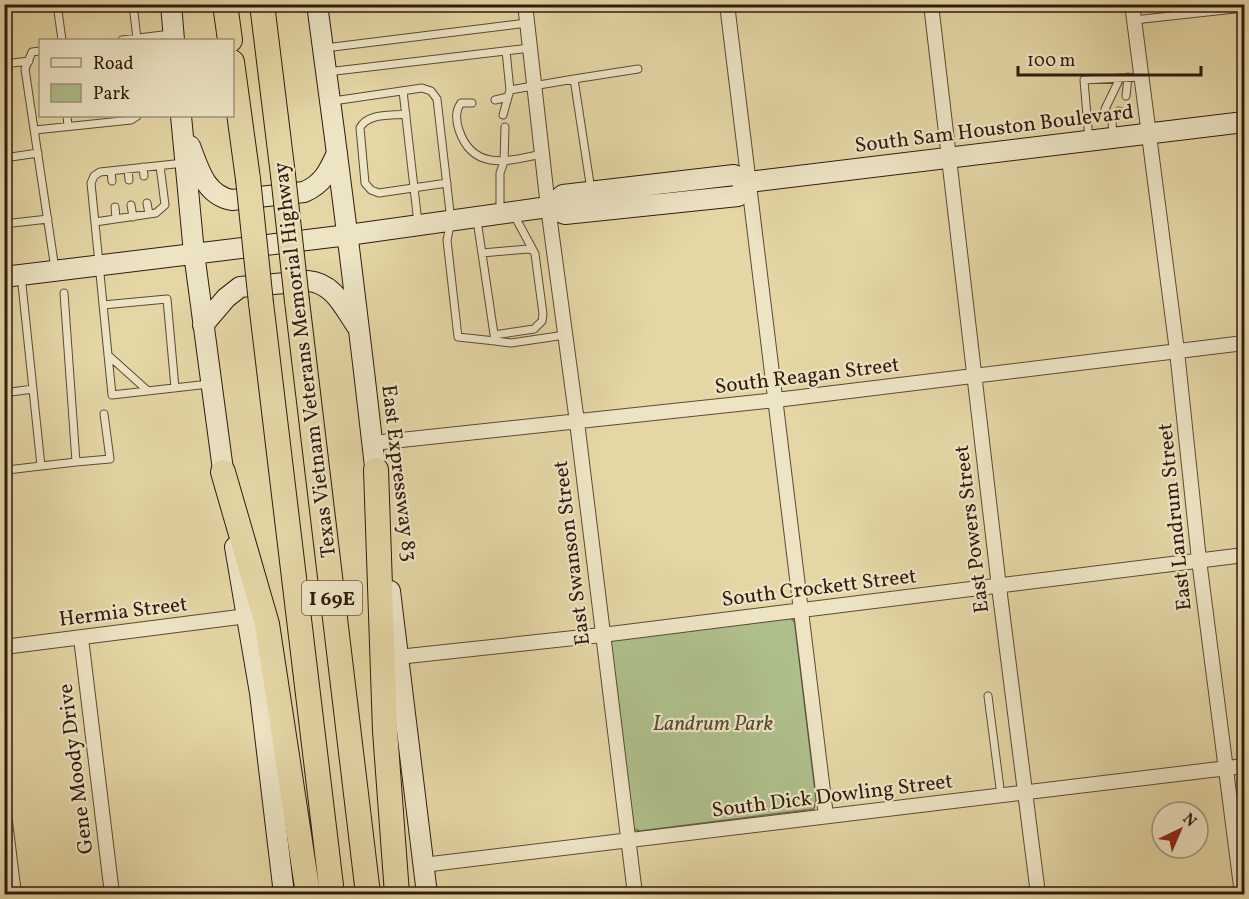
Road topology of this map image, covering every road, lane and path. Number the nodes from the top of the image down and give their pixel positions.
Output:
1 (87, 4) edge
2 (134, 4) edge
3 (171, 4) edge
4 (225, 4) edge
5 (262, 4) edge
6 (317, 4) edge
7 (525, 4) edge
8 (728, 4) edge
9 (931, 4) edge
10 (1132, 4) edge
11 (58, 6) edge
12 (1245, 8) edge
13 (1134, 20) junction
14 (527, 23) junction
15 (174, 37) edge
16 (62, 39) edge
17 (137, 39) joint
18 (230, 39) edge
19 (323, 48) junction
20 (530, 48) junction
21 (39, 51) edge
22 (506, 51) junction
23 (29, 61) junction
24 (4, 64) edge
25 (638, 69) dead end
26 (326, 72) junction
27 (234, 77) edge
28 (1135, 77) junction
29 (1120, 78) junction
30 (574, 79) junction
31 (534, 85) junction
32 (403, 91) junction
33 (509, 94) junction
34 (1126, 96) dead end
35 (495, 100) dead end
36 (330, 102) junction
37 (472, 103) dead end
38 (1119, 111) dead end
39 (406, 114) junction
40 (503, 115) dead end
41 (67, 117) edge
42 (135, 117) edge
43 (1245, 122) edge
44 (182, 123) edge
45 (68, 126) junction
46 (505, 127) dead end
47 (34, 130) junction
48 (1113, 130) junction
49 (1148, 134) junction
50 (1089, 141) junction
51 (337, 152) junction
52 (38, 153) junction
53 (542, 154) junction
54 (4, 158) edge
55 (949, 158) junction
56 (504, 162) junction
57 (186, 163) junction
58 (160, 166) junction
59 (143, 167) junction
60 (128, 169) junction
61 (111, 171) junction
62 (144, 176) dead end
63 (129, 180) dead end
64 (112, 181) dead end
65 (748, 182) junction
66 (447, 183) junction
67 (414, 187) junction
68 (591, 192) junction
69 (147, 203) dead end
70 (132, 205) dead end
71 (115, 207) dead end
72 (548, 207) junction
73 (506, 213) junction
74 (148, 214) junction
75 (133, 217) junction
76 (477, 217) junction
77 (48, 219) junction
78 (116, 219) junction
79 (451, 221) junction
80 (95, 222) junction
81 (4, 224) edge
82 (419, 225) junction
83 (348, 235) junction
84 (533, 250) junction
85 (482, 253) junction
86 (194, 254) junction
87 (99, 265) junction
88 (56, 270) junction
89 (13, 275) edge
90 (64, 293) dead end
91 (104, 305) junction
92 (203, 325) junction
93 (357, 328) junction
94 (566, 335) junction
95 (494, 338) junction
96 (1245, 343) edge
97 (1177, 351) junction
98 (108, 355) junction
99 (974, 377) junction
100 (211, 384) junction
101 (175, 388) junction
102 (33, 389) junction
103 (148, 391) junction
104 (4, 393) edge
105 (776, 400) junction
106 (104, 414) dead end
107 (577, 422) junction
108 (373, 443) junction
109 (4, 444) edge
110 (76, 462) junction
111 (41, 466) junction
112 (376, 470) junction
113 (223, 472) junction
114 (1245, 555) edge
115 (1198, 560) junction
116 (999, 587) junction
117 (801, 610) junction
118 (247, 616) junction
119 (602, 635) junction
120 (81, 638) junction
121 (4, 647) edge
122 (398, 657) junction
123 (988, 696) dead end
124 (1245, 766) edge
125 (1225, 768) junction
126 (1025, 793) junction
127 (1001, 796) junction
128 (4, 814) edge
129 (826, 816) junction
130 (628, 840) junction
131 (423, 865) junction
132 (14, 894) edge
133 (112, 894) edge
134 (284, 894) edge
135 (308, 894) edge
136 (332, 894) edge
137 (368, 894) edge
138 (397, 894) edge
139 (427, 894) edge
140 (635, 894) edge
141 (1038, 894) edge
142 (1242, 894) edge

1 - 11 lane
2 - 17 lane
3 - 15 main road
4 - 18 highway
5 - 137 highway, Texas Vietnam Veterans Memorial Highway / I 69E, bridge
6 - 19 main road, East Expressway 83
7 - 14 street, East Swanson Street
8 - 65 street
9 - 55 street, East Powers Street
10 - 13 street, East Landrum Street
11 - 16 lane
12 - 13 lane
13 - 28 street, East Landrum Street
14 - 19 lane
14 - 20 street, East Swanson Street
15 - 17 lane
19 - 26 main road, East Expressway 83
20 - 22 lane
20 - 31 street, East Swanson Street
21 - 23 lane
22 - 26 lane
22 - 33 lane
23 - 24 lane
23 - 47 lane
25 - 30 lane
26 - 36 main road, East Expressway 83
27 - 136 highway, Texas Vietnam Veterans Memorial Highway / I 69E, bridge
28 - 29 lane
28 - 34 lane
28 - 49 street, East Landrum Street
29 - 48 lane
29 - 50 lane
30 - 31 lane
30 - 68 lane
31 - 33 lane
31 - 53 street, East Swanson Street
32 - 36 lane
32 - 39 lane
32 - 66 lane
33 - 35 lane
33 - 40 lane
36 - 51 main road, East Expressway 83
37 - 56 lane
38 - 48 lane
39 - 67 lane
39 - 67 lane
41 - 45 lane
42 - 45 lane
43 - 49 main road, South Sam Houston Boulevard
44 - 51 main road
44 - 57 main road
45 - 47 lane
46 - 56 lane
47 - 52 lane
48 - 49 main road, South Sam Houston Boulevard
48 - 50 main road, South Sam Houston Boulevard
49 - 97 street, East Landrum Street
50 - 55 main road, South Sam Houston Boulevard
51 - 83 main road, East Expressway 83
52 - 54 lane
52 - 77 lane
53 - 56 lane
53 - 72 street, East Swanson Street
55 - 65 main road, South Sam Houston Boulevard
55 - 99 street, East Powers Street
56 - 73 lane
57 - 58 lane
57 - 86 main road
58 - 59 lane
58 - 74 lane
59 - 60 lane
59 - 62 lane
60 - 61 lane
60 - 63 lane
61 - 64 lane
61 - 80 lane
65 - 68 main road, South Sam Houston Boulevard
65 - 72 main road, South Sam Houston Boulevard
65 - 105 street
66 - 67 lane
66 - 79 lane
67 - 82 lane
68 - 72 main road, South Sam Houston Boulevard
69 - 74 lane
70 - 75 lane
71 - 78 lane
72 - 73 main road, South Sam Houston Boulevard
72 - 94 street, East Swanson Street
73 - 76 main road, South Sam Houston Boulevard
73 - 84 lane
74 - 75 lane
75 - 78 lane
76 - 79 main road, South Sam Houston Boulevard
76 - 85 lane
77 - 81 lane
77 - 88 lane
78 - 80 lane
79 - 82 main road, South Sam Houston Boulevard
79 - 95 lane
80 - 87 lane
82 - 83 main road, South Sam Houston Boulevard
83 - 86 main road, South Sam Houston Boulevard
83 - 93 main road, East Expressway 83
84 - 85 lane
84 - 95 lane
85 - 95 lane
86 - 87 main road, South Sam Houston Boulevard
86 - 92 main road
87 - 88 main road, South Sam Houston Boulevard
87 - 91 lane
88 - 89 main road, South Sam Houston Boulevard
89 - 102 lane
90 - 110 lane
91 - 98 lane
91 - 101 lane
92 - 93 main road
92 - 100 main road
93 - 108 main road, East Expressway 83
94 - 95 lane
94 - 107 street, East Swanson Street
96 - 97 street, South Reagan Street
97 - 99 street, South Reagan Street
97 - 115 street, East Landrum Street
98 - 103 lane
98 - 103 lane
99 - 105 street, South Reagan Street
99 - 116 street, East Powers Street
100 - 101 lane
100 - 113 main road
101 - 103 lane
102 - 104 lane
102 - 111 lane
105 - 107 street, South Reagan Street
105 - 117 street
106 - 110 lane
107 - 108 street, South Reagan Street
107 - 119 street, East Swanson Street
108 - 112 main road, East Expressway 83
109 - 111 lane
110 - 111 lane
112 - 122 main road, East Expressway 83
112 - 138 highway
113 - 118 main road
113 - 135 highway
114 - 115 street, South Crockett Street
115 - 116 street, South Crockett Street
115 - 125 street, East Landrum Street
116 - 117 street, South Crockett Street
116 - 126 street, East Powers Street
117 - 119 street, South Crockett Street
117 - 129 street
118 - 120 street, Hermia Street
118 - 134 main road
119 - 122 street, South Crockett Street
119 - 130 street, East Swanson Street
120 - 121 street, Hermia Street
120 - 133 street, Gene Moody Drive
122 - 131 main road, East Expressway 83
123 - 127 lane
124 - 125 street, South Dick Dowling Street
125 - 126 street, South Dick Dowling Street
125 - 142 street, East Landrum Street
126 - 127 street, South Dick Dowling Street
126 - 141 street, East Powers Street
127 - 129 street, South Dick Dowling Street
128 - 132 street
129 - 130 street, South Dick Dowling Street
130 - 131 street, South Dick Dowling Street
130 - 140 street, East Swanson Street
131 - 139 main road, East Expressway 83

